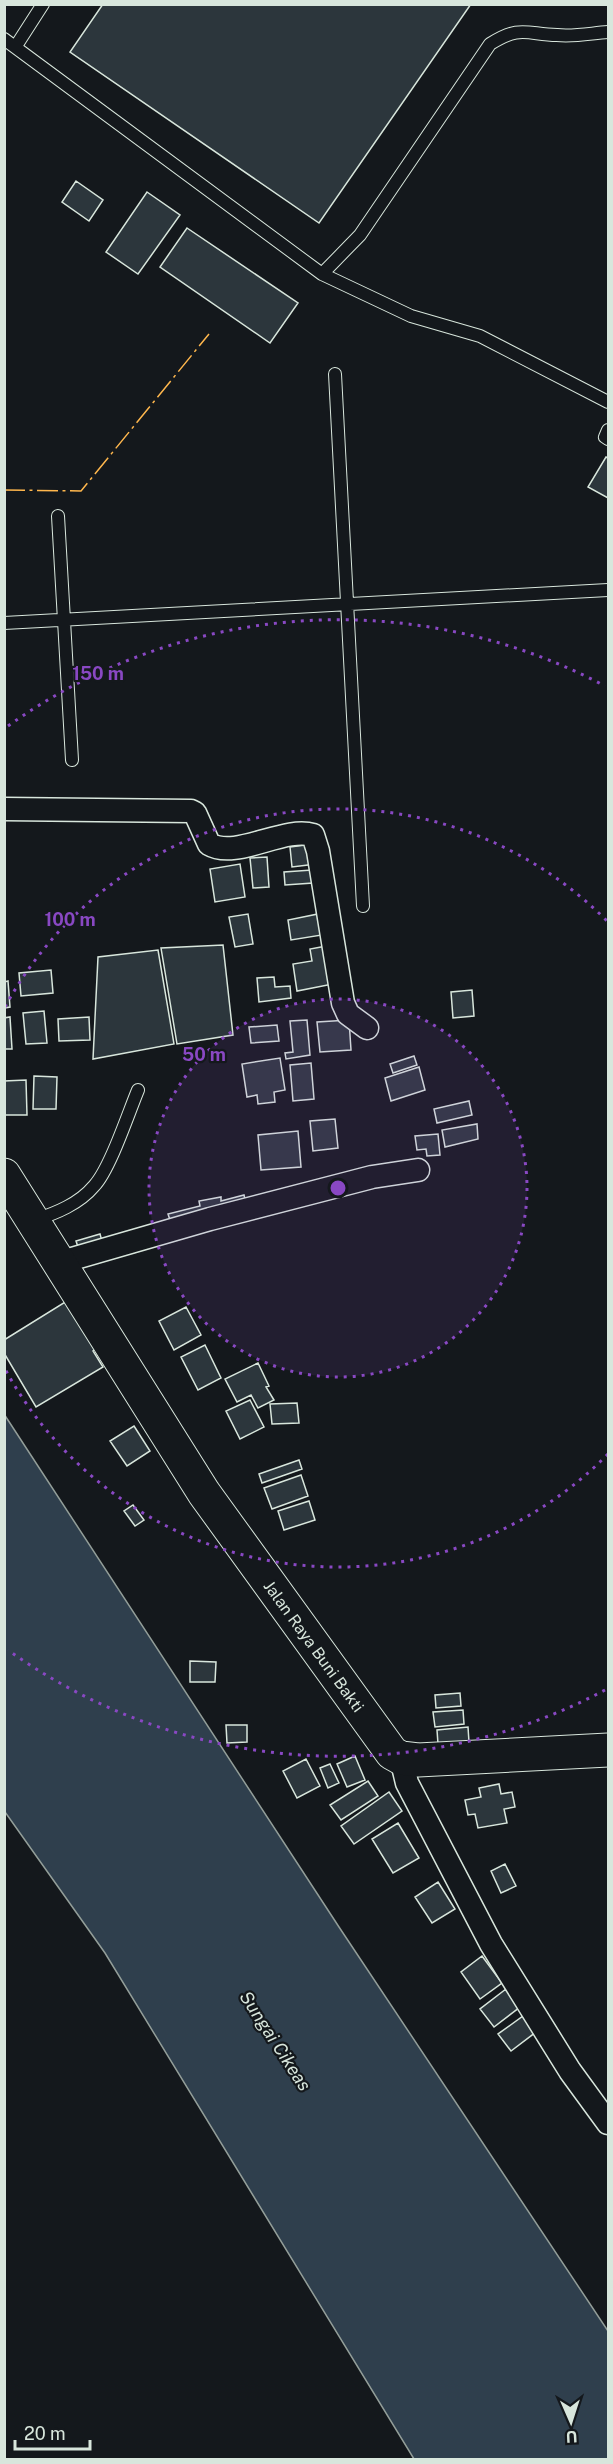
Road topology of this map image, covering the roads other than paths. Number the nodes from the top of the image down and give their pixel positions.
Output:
1 (43, 4) edge
2 (609, 32) edge
3 (4, 39) edge
4 (16, 46) junction
5 (322, 274) junction
6 (335, 375) dead end
7 (609, 402) edge
8 (609, 430) edge
9 (609, 439) edge
10 (58, 516) dead end
11 (609, 590) edge
12 (347, 604) junction
13 (64, 620) junction
14 (4, 624) edge
15 (72, 760) dead end
16 (4, 809) edge
17 (363, 906) dead end
18 (367, 1028) dead end
19 (138, 1090) dead end
20 (418, 1170) dead end
21 (4, 1175) edge
22 (34, 1221) junction
23 (58, 1263) junction
24 (609, 1750) edge
25 (401, 1758) junction
26 (609, 2123) edge

1 - 4 lane
2 - 5 lane
3 - 4 lane
4 - 5 lane
5 - 7 lane
6 - 12 lane
8 - 9 lane
10 - 13 lane
11 - 12 lane
12 - 13 lane
12 - 17 lane
13 - 14 lane
13 - 15 lane
16 - 18 street
19 - 22 lane
20 - 23 street
21 - 22 main road, Jalan Raya Buni Bakti
22 - 23 main road, Jalan Raya Buni Bakti
23 - 25 main road, Jalan Raya Buni Bakti
24 - 25 main road
25 - 26 street

